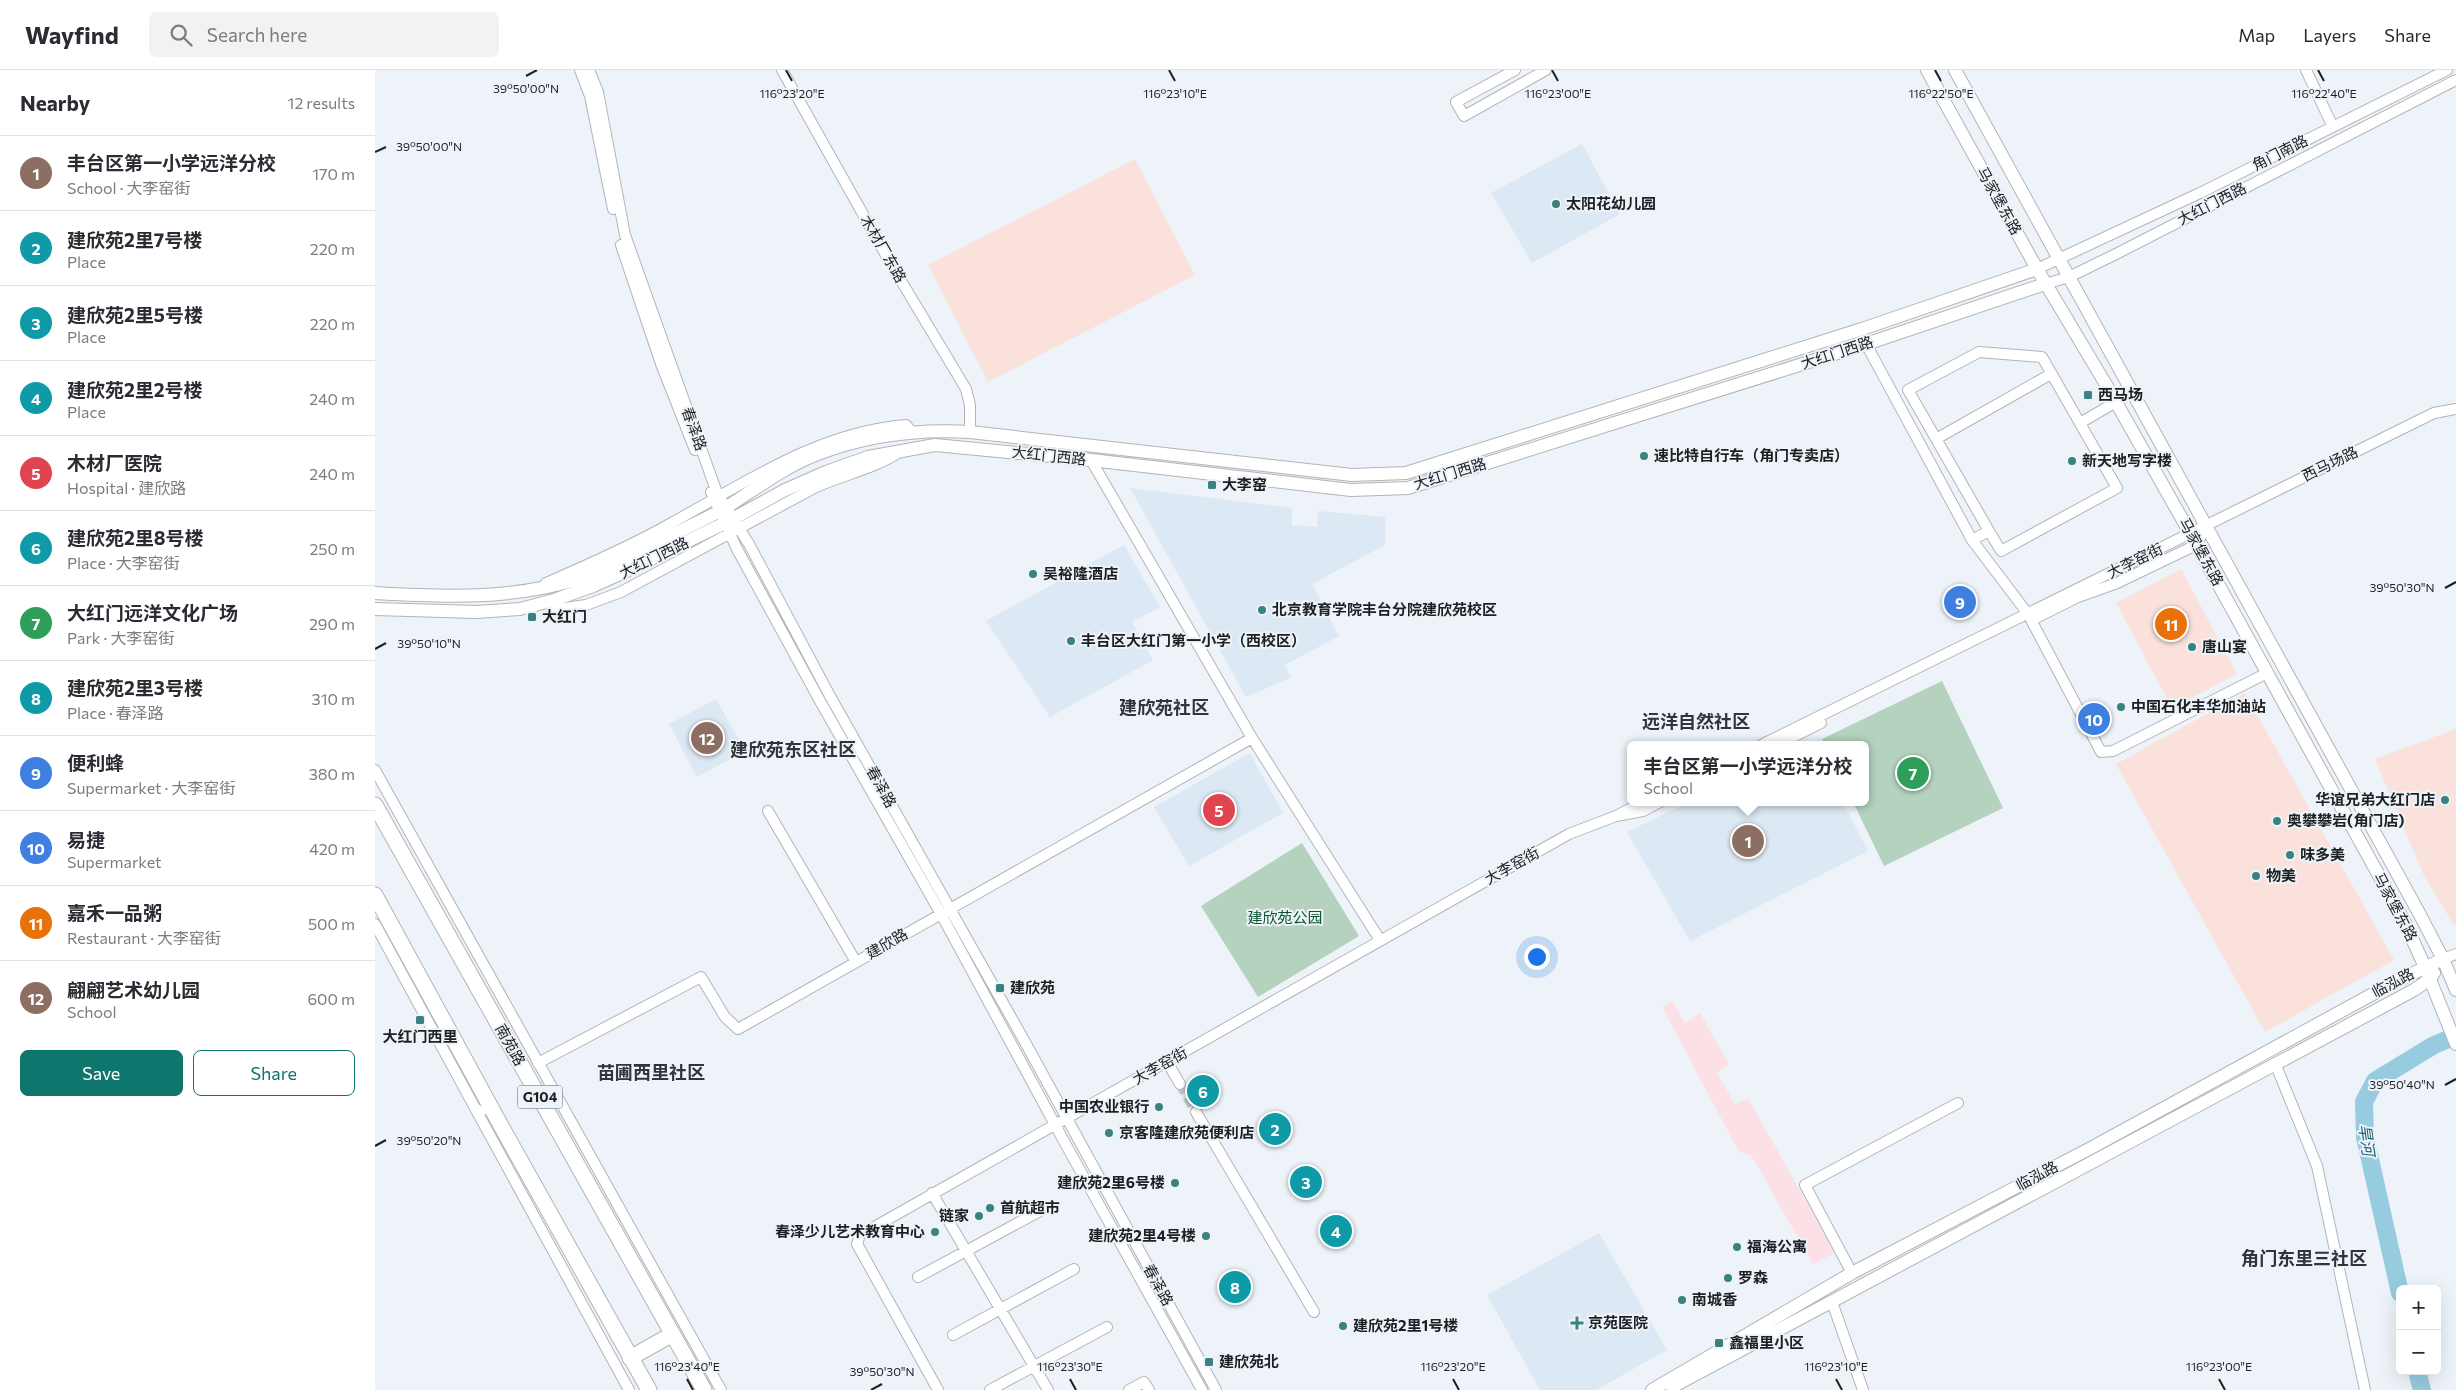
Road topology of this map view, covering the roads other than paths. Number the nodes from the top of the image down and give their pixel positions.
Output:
1 (580, 70) edge
2 (589, 70) edge
3 (782, 70) edge
4 (1515, 70) edge
5 (1546, 70) edge
6 (1927, 70) edge
7 (1955, 70) edge
8 (2306, 70) edge
9 (2447, 70) edge
10 (2456, 80) edge
11 (2333, 126) junction
12 (2059, 259) junction
13 (2037, 269) junction
14 (2069, 277) junction
15 (2045, 284) junction
16 (1867, 344) junction
17 (2051, 374) junction
18 (2116, 402) junction
19 (2456, 409) edge
20 (2079, 423) junction
21 (970, 432) junction
22 (1936, 438) junction
23 (1091, 460) junction
24 (719, 504) junction
25 (2207, 525) junction
26 (732, 526) junction
27 (1989, 531) junction
28 (2193, 539) junction
29 (1972, 540) junction
30 (375, 593) edge
31 (375, 609) edge
32 (2030, 617) junction
33 (2267, 673) junction
34 (1252, 738) junction
35 (1769, 741) edge
36 (1785, 741) edge
37 (375, 770) edge
38 (375, 805) edge
39 (1635, 806) edge
40 (1652, 806) edge
41 (768, 811) dead end
42 (1616, 816) junction
43 (375, 894) edge
44 (946, 911) junction
45 (375, 924) edge
46 (1380, 940) junction
47 (2456, 954) edge
48 (2443, 958) junction
49 (856, 962) junction
50 (2425, 967) junction
51 (2430, 979) junction
52 (2456, 990) edge
53 (2456, 1044) edge
54 (1167, 1062) junction
55 (538, 1063) junction
56 (2275, 1063) junction
57 (1180, 1084) tunnel mouth
58 (1958, 1103) dead end
59 (475, 1108) junction
60 (1196, 1112) tunnel mouth
61 (1065, 1117) junction
62 (1055, 1123) junction
63 (500, 1124) junction
64 (932, 1193) junction
65 (1041, 1212) dead end
66 (966, 1251) junction
67 (1074, 1269) dead end
68 (1852, 1273) junction
69 (918, 1278) dead end
70 (1832, 1302) junction
71 (1000, 1309) junction
72 (1314, 1312) dead end
73 (1107, 1328) dead end
74 (671, 1335) junction
75 (953, 1335) dead end
76 (630, 1358) junction
77 (1034, 1366) junction
78 (700, 1389) edge
79 (629, 1390) edge
80 (649, 1390) edge
81 (721, 1390) edge
82 (938, 1390) edge
83 (990, 1390) edge
84 (1048, 1390) edge
85 (1129, 1390) edge
86 (1149, 1390) edge
87 (1202, 1390) edge
88 (1216, 1390) edge
89 (1651, 1390) edge
90 (1667, 1390) edge
91 (1863, 1390) edge
92 (2365, 1390) edge

1 - 24 street, 春泽路
2 - 24 street, 春泽路
3 - 21 street, 木材厂东路
4 - 5 street
6 - 13 main road, 马家堡东路
7 - 12 main road, 马家堡东路
8 - 11 street
9 - 11 street, 角门南路
10 - 14 street, 大红门西路
11 - 12 street, 角门南路
12 - 13 street, 大红门西路
12 - 14 main road, 马家堡东路
13 - 15 main road, 马家堡东路
13 - 21 main road, 大红门西路
14 - 15 street, 大红门西路
14 - 25 main road, 马家堡东路
15 - 16 main road, 大红门西路
15 - 18 main road, 马家堡东路
16 - 23 main road, 大红门西路
16 - 29 street
17 - 20 street
17 - 22 street
17 - 22 street
18 - 20 street
18 - 28 main road, 马家堡东路
19 - 25 street, 西马场路
20 - 27 street
21 - 24 main road, 大红门西路
22 - 27 street
23 - 26 main road, 大红门西路
23 - 34 street
24 - 26 street, 春泽路
24 - 30 main road, 大红门西路
25 - 28 street, 大李窑街
25 - 48 main road, 马家堡东路
26 - 31 main road, 大红门西路
26 - 44 street, 春泽路
27 - 29 street
28 - 32 street, 大李窑街
28 - 33 main road, 马家堡东路
29 - 32 street
32 - 33 street
32 - 35 street, 大李窑街
32 - 36 street, 大李窑街
33 - 50 main road, 马家堡东路
34 - 44 street, 建欣路
34 - 46 street
37 - 55 street
38 - 74 highway, 南苑路 / G104
39 - 42 street, 大李窑街
40 - 42 street, 大李窑街
41 - 49 street
42 - 46 street, 大李窑街
43 - 63 highway
44 - 49 street, 建欣路
44 - 61 street, 春泽路
44 - 62 street, 春泽路
45 - 59 street
46 - 54 street, 大李窑街
47 - 48 street
48 - 50 main road, 临泓路
48 - 51 main road
48 - 52 main road, 马家堡东路
49 - 55 street, 建欣路
50 - 51 main road, 马家堡东路
50 - 68 main road, 临泓路
51 - 53 main road, 马家堡东路
51 - 56 main road, 临泓路
54 - 57 street
54 - 61 street, 大李窑街
55 - 81 street
56 - 70 main road, 临泓路
56 - 92 street
58 - 68 street
59 - 63 street
59 - 79 street
60 - 72 street
61 - 62 street, 大李窑街
61 - 88 street, 春泽路
62 - 64 street, 大李窑街
62 - 87 street, 春泽路
63 - 76 highway
64 - 66 street
64 - 82 street, 大李窑街
65 - 66 street
66 - 69 street
66 - 71 street
67 - 71 street
68 - 89 main road, 临泓路
70 - 90 main road, 临泓路
70 - 91 street
71 - 75 street
71 - 77 street
73 - 77 street
74 - 76 highway
74 - 78 highway, 南苑路 / G104
76 - 80 highway
77 - 83 street
77 - 84 street
85 - 86 street

